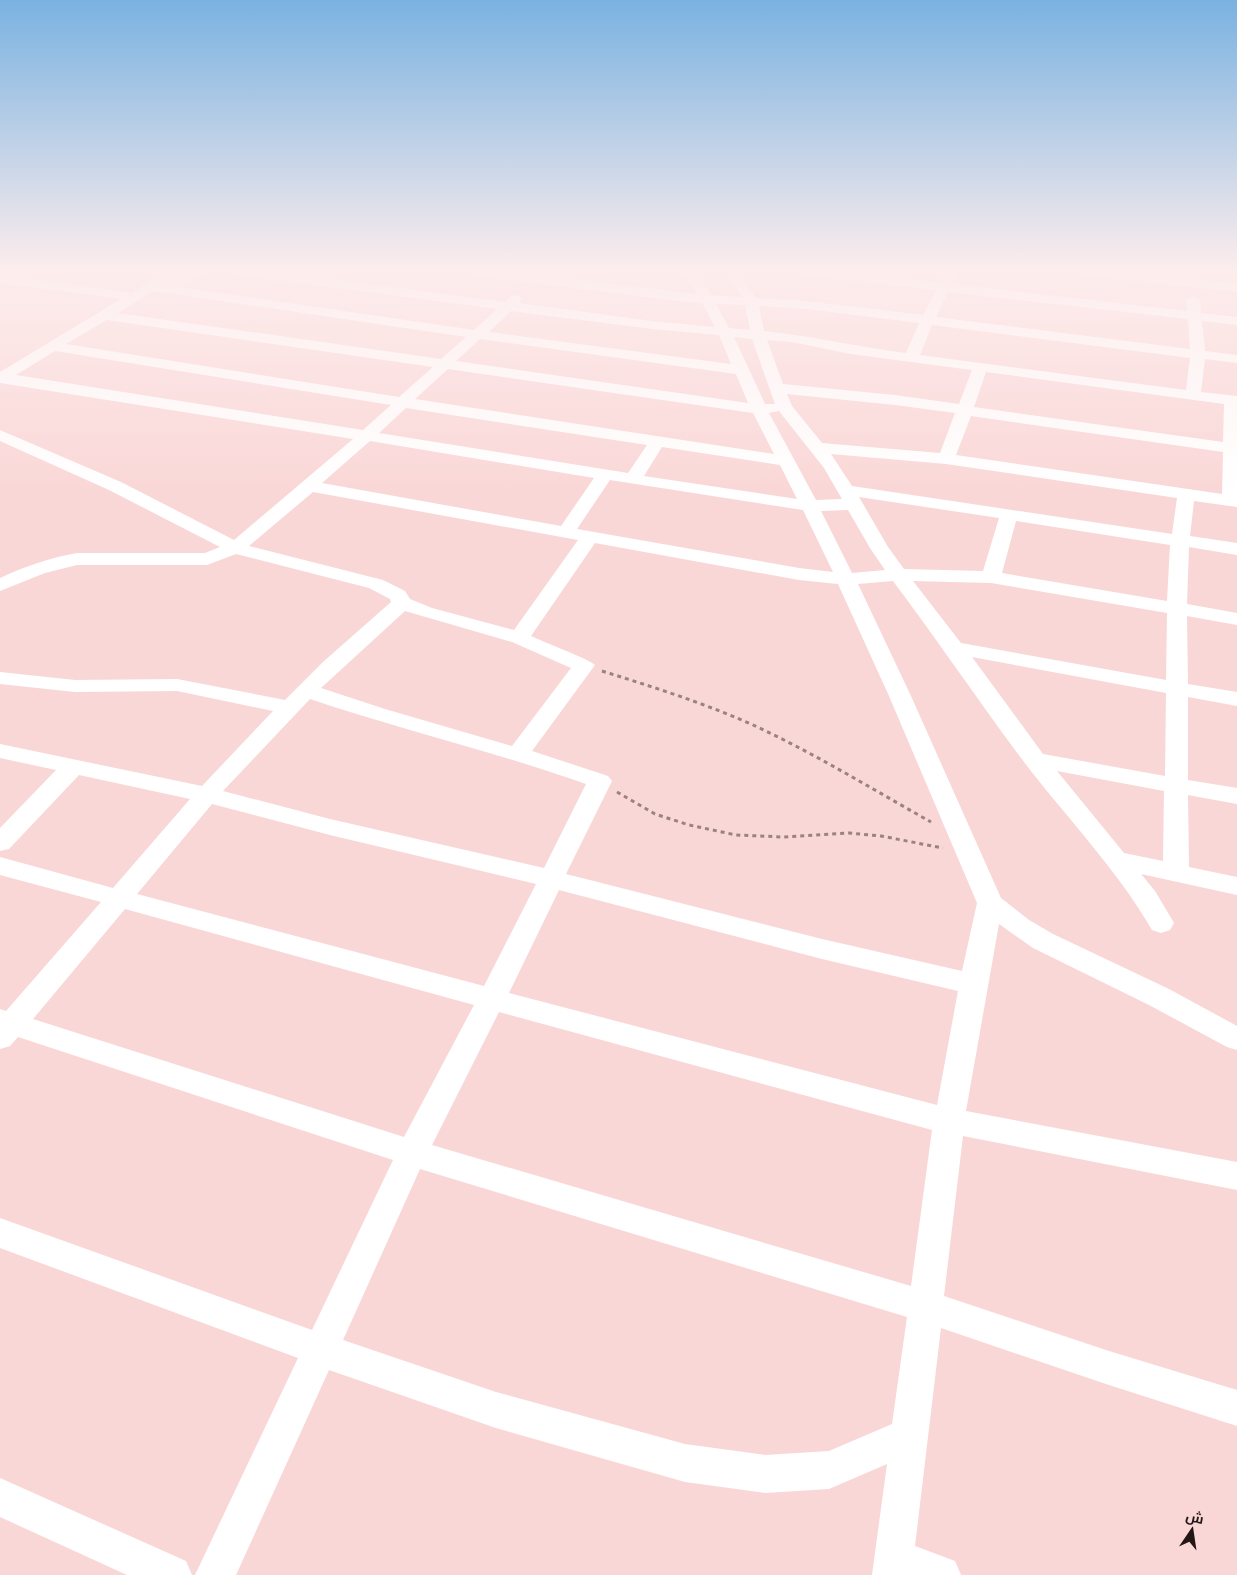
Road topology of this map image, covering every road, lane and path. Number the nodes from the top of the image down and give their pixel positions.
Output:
1 (309, 344) edge
2 (466, 344) edge
3 (544, 344) edge
4 (730, 344) edge
5 (761, 344) edge
6 (824, 344) edge
7 (917, 344) edge
8 (1122, 344) edge
9 (1197, 344) edge
10 (52, 346) joint
11 (1198, 354) junction
12 (912, 357) junction
13 (1237, 359) edge
14 (445, 364) junction
15 (981, 367) junction
16 (744, 376) junction
17 (1, 377) edge
18 (776, 385) junction
19 (1193, 395) junction
20 (1235, 400) edge
21 (404, 401) junction
22 (784, 407) junction
23 (759, 409) junction
24 (963, 410) junction
25 (0, 435) edge
26 (366, 436) junction
27 (657, 442) junction
28 (819, 448) junction
29 (1234, 448) edge
30 (946, 459) junction
31 (786, 461) junction
32 (605, 476) junction
33 (633, 479) junction
34 (309, 486) junction
35 (1186, 495) junction
36 (849, 497) junction
37 (1234, 502) edge
38 (810, 506) junction
39 (1009, 514) junction
40 (566, 532) junction
41 (590, 536) junction
42 (1180, 540) junction
43 (235, 548) junction
44 (1237, 549) edge
45 (898, 575) junction
46 (990, 577) junction
47 (845, 579) junction
48 (0, 584) edge
49 (402, 603) junction
50 (1177, 609) junction
51 (1237, 619) edge
52 (519, 638) junction
53 (954, 648) junction
54 (584, 665) junction
55 (0, 678) edge
56 (1178, 688) junction
57 (306, 690) junction
58 (1237, 698) edge
59 (289, 708) junction
60 (0, 751) edge
61 (516, 755) junction
62 (1035, 760) junction
63 (73, 767) junction
64 (600, 781) junction
65 (1176, 785) junction
66 (207, 795) junction
67 (1237, 796) edge
68 (0, 843) edge
69 (967, 846) junction
70 (1118, 860) junction
71 (0, 866) edge
72 (1176, 873) junction
73 (552, 878) junction
74 (1237, 886) edge
75 (119, 899) junction
76 (990, 903) junction
77 (1161, 923) dead end
78 (973, 984) junction
79 (492, 998) junction
80 (4, 1027) edge
81 (1237, 1039) edge
82 (949, 1121) junction
83 (412, 1153) junction
84 (1237, 1176) edge
85 (0, 1233) edge
86 (925, 1306) junction
87 (321, 1350) junction
88 (1237, 1408) edge
89 (909, 1436) junction
90 (0, 1498) edge
91 (893, 1567) edge
92 (172, 1575) edge
93 (215, 1575) edge
94 (941, 1575) edge

1 - 14 street
2 - 14 street
3 - 16 street
4 - 16 street
5 - 18 street
6 - 12 street
7 - 12 street
8 - 11 street
9 - 11 street
10 - 17 street
10 - 21 street
11 - 13 street
11 - 19 street
12 - 15 street
14 - 21 street
14 - 23 street
15 - 19 street
15 - 24 street
16 - 18 street
16 - 23 street
17 - 26 street
18 - 22 street
18 - 24 street
19 - 20 street
20 - 29 street
21 - 26 street
21 - 27 street
22 - 23 street
22 - 28 street
23 - 31 street
24 - 29 street
24 - 30 street
25 - 43 street
26 - 32 street
26 - 34 street
27 - 31 street
27 - 33 street
28 - 30 street
28 - 36 street
29 - 37 street
30 - 35 street
31 - 38 street
32 - 33 street
32 - 40 street
33 - 38 street
34 - 40 street
34 - 43 street
35 - 37 street
35 - 42 street
36 - 38 street
36 - 39 street
36 - 45 street
38 - 47 street
39 - 42 street
39 - 46 street
40 - 41 street
41 - 47 street
41 - 52 street
42 - 44 street
42 - 50 street
43 - 48 street
43 - 49 street
45 - 46 street
45 - 47 street
45 - 53 street
46 - 50 street
47 - 69 street
49 - 52 street
49 - 57 street
50 - 51 street
50 - 56 street
52 - 54 street
53 - 56 street
53 - 62 street
54 - 61 street
54 - 69 path
55 - 59 street
56 - 58 street
56 - 65 street
57 - 59 street
57 - 61 street
59 - 66 street
60 - 63 street
61 - 64 street
62 - 65 street
62 - 70 street
63 - 66 street
63 - 68 street
64 - 69 path
64 - 73 street
65 - 67 street
65 - 72 street
66 - 73 street
66 - 75 street
69 - 76 street
70 - 72 street
70 - 77 street
71 - 75 street
72 - 74 street
73 - 78 street
73 - 79 street
75 - 79 street
75 - 80 street
76 - 78 street
76 - 81 street
78 - 82 street
79 - 82 street
79 - 83 street
80 - 83 street
82 - 84 street
82 - 86 street
83 - 86 street
83 - 87 street
85 - 87 street
86 - 88 street
86 - 89 street
87 - 89 street
87 - 93 street
89 - 91 street
90 - 92 street
91 - 94 street

